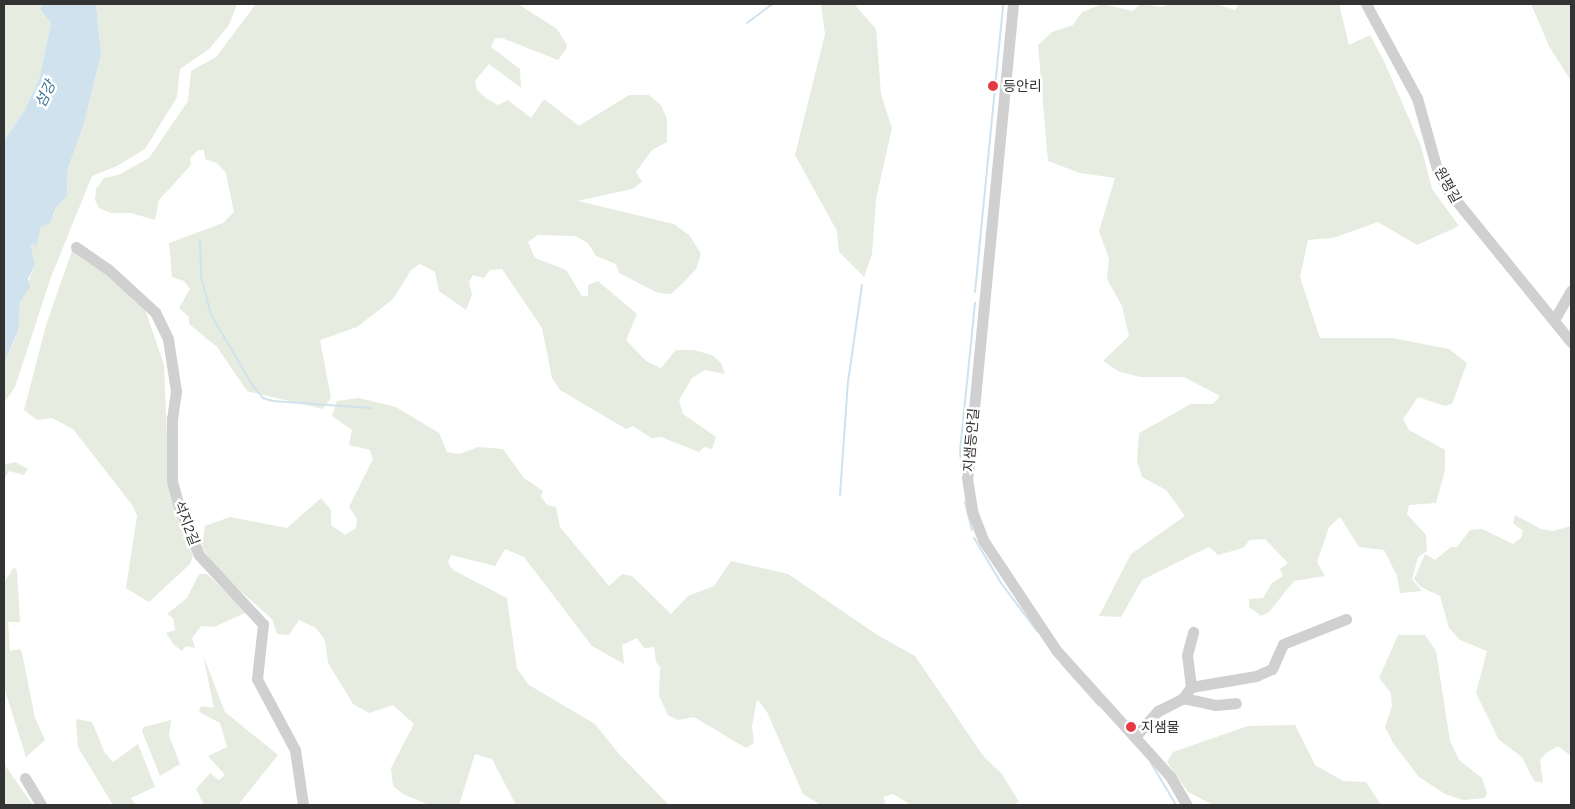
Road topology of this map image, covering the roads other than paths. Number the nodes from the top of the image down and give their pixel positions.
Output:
1 (1013, 4) edge
2 (1366, 4) edge
3 (76, 247) dead end
4 (1571, 290) edge
5 (1554, 320) junction
6 (1571, 342) edge
7 (1346, 619) dead end
8 (1193, 632) dead end
9 (1191, 687) junction
10 (1183, 698) junction
11 (1236, 703) dead end
12 (1135, 737) junction
13 (25, 778) dead end
14 (41, 805) edge
15 (303, 805) edge
16 (1187, 805) edge

1 - 12 street, 지샘등안길
2 - 5 street, 원평길
3 - 15 street, 석지2길
4 - 5 street
5 - 6 street, 원평길
7 - 9 street
8 - 9 street
9 - 10 street
10 - 11 street
10 - 12 street
12 - 16 street, 지샘등안길
13 - 14 street

